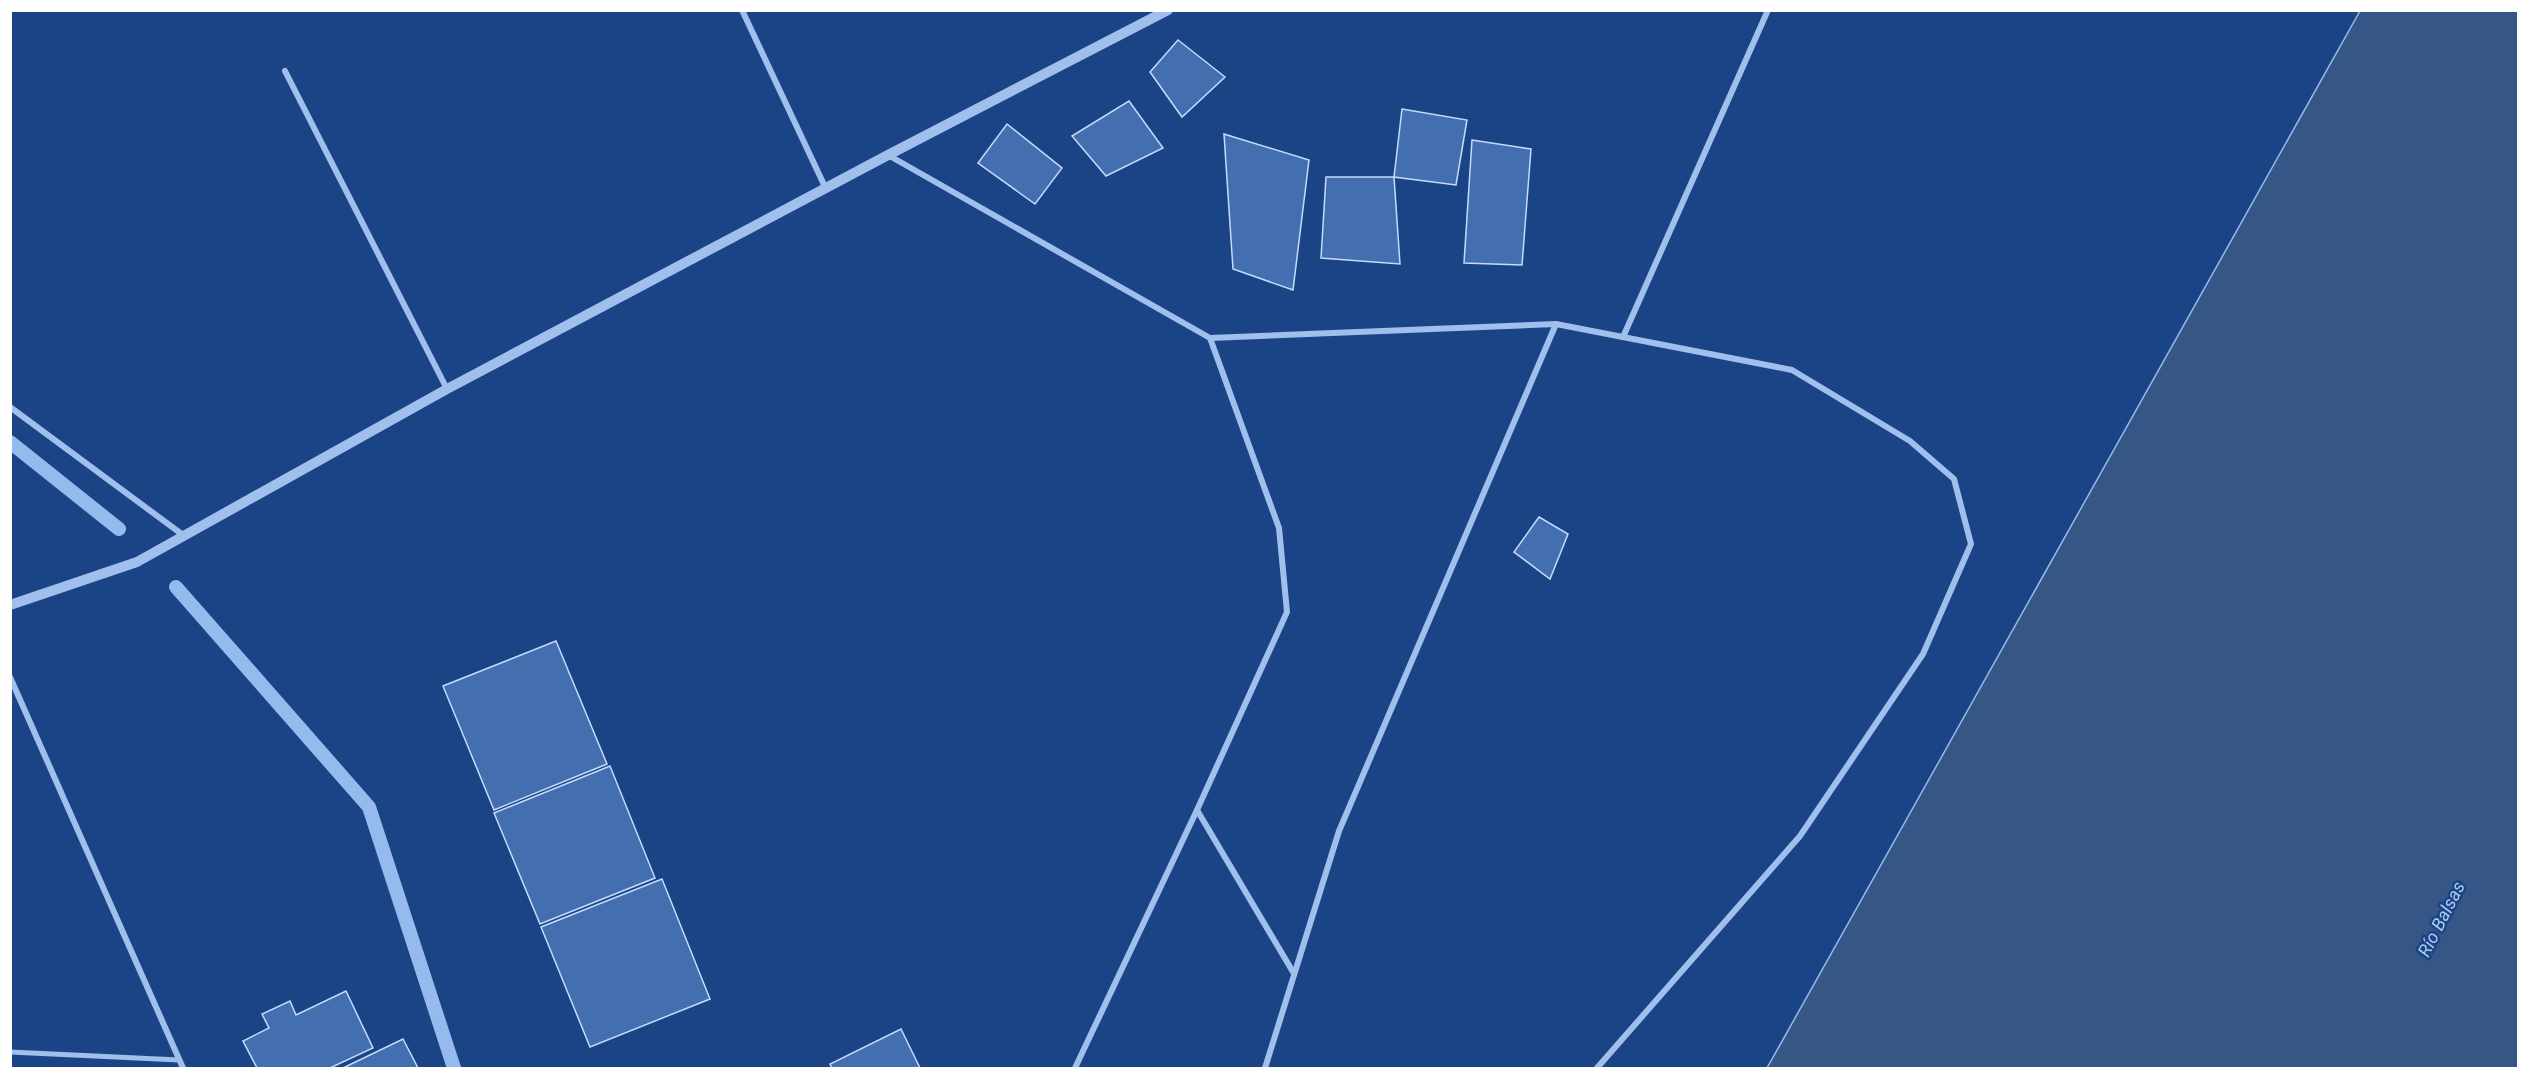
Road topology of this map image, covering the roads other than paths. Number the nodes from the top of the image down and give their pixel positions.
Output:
1 (742, 10) edge
2 (1168, 10) edge
3 (1768, 10) edge
4 (285, 71) dead end
5 (888, 155) junction
6 (826, 190) junction
7 (1556, 324) junction
8 (1623, 337) junction
9 (1210, 338) junction
10 (447, 389) junction
11 (10, 408) edge
12 (183, 535) junction
13 (10, 605) edge
14 (10, 677) edge
15 (1197, 810) junction
16 (1293, 972) junction
17 (10, 1052) edge
18 (179, 1060) junction
19 (183, 1068) edge
20 (1075, 1068) edge
21 (1265, 1068) edge
22 (1597, 1068) edge

1 - 6 street
2 - 5 street
3 - 8 street
4 - 10 street
5 - 6 street
5 - 9 street
6 - 10 street
7 - 8 street
7 - 9 street
7 - 16 street
8 - 22 street
9 - 15 street
10 - 12 street
11 - 12 street
12 - 13 street
14 - 18 street
15 - 16 street
15 - 20 street
16 - 21 street
17 - 18 street
18 - 19 street

